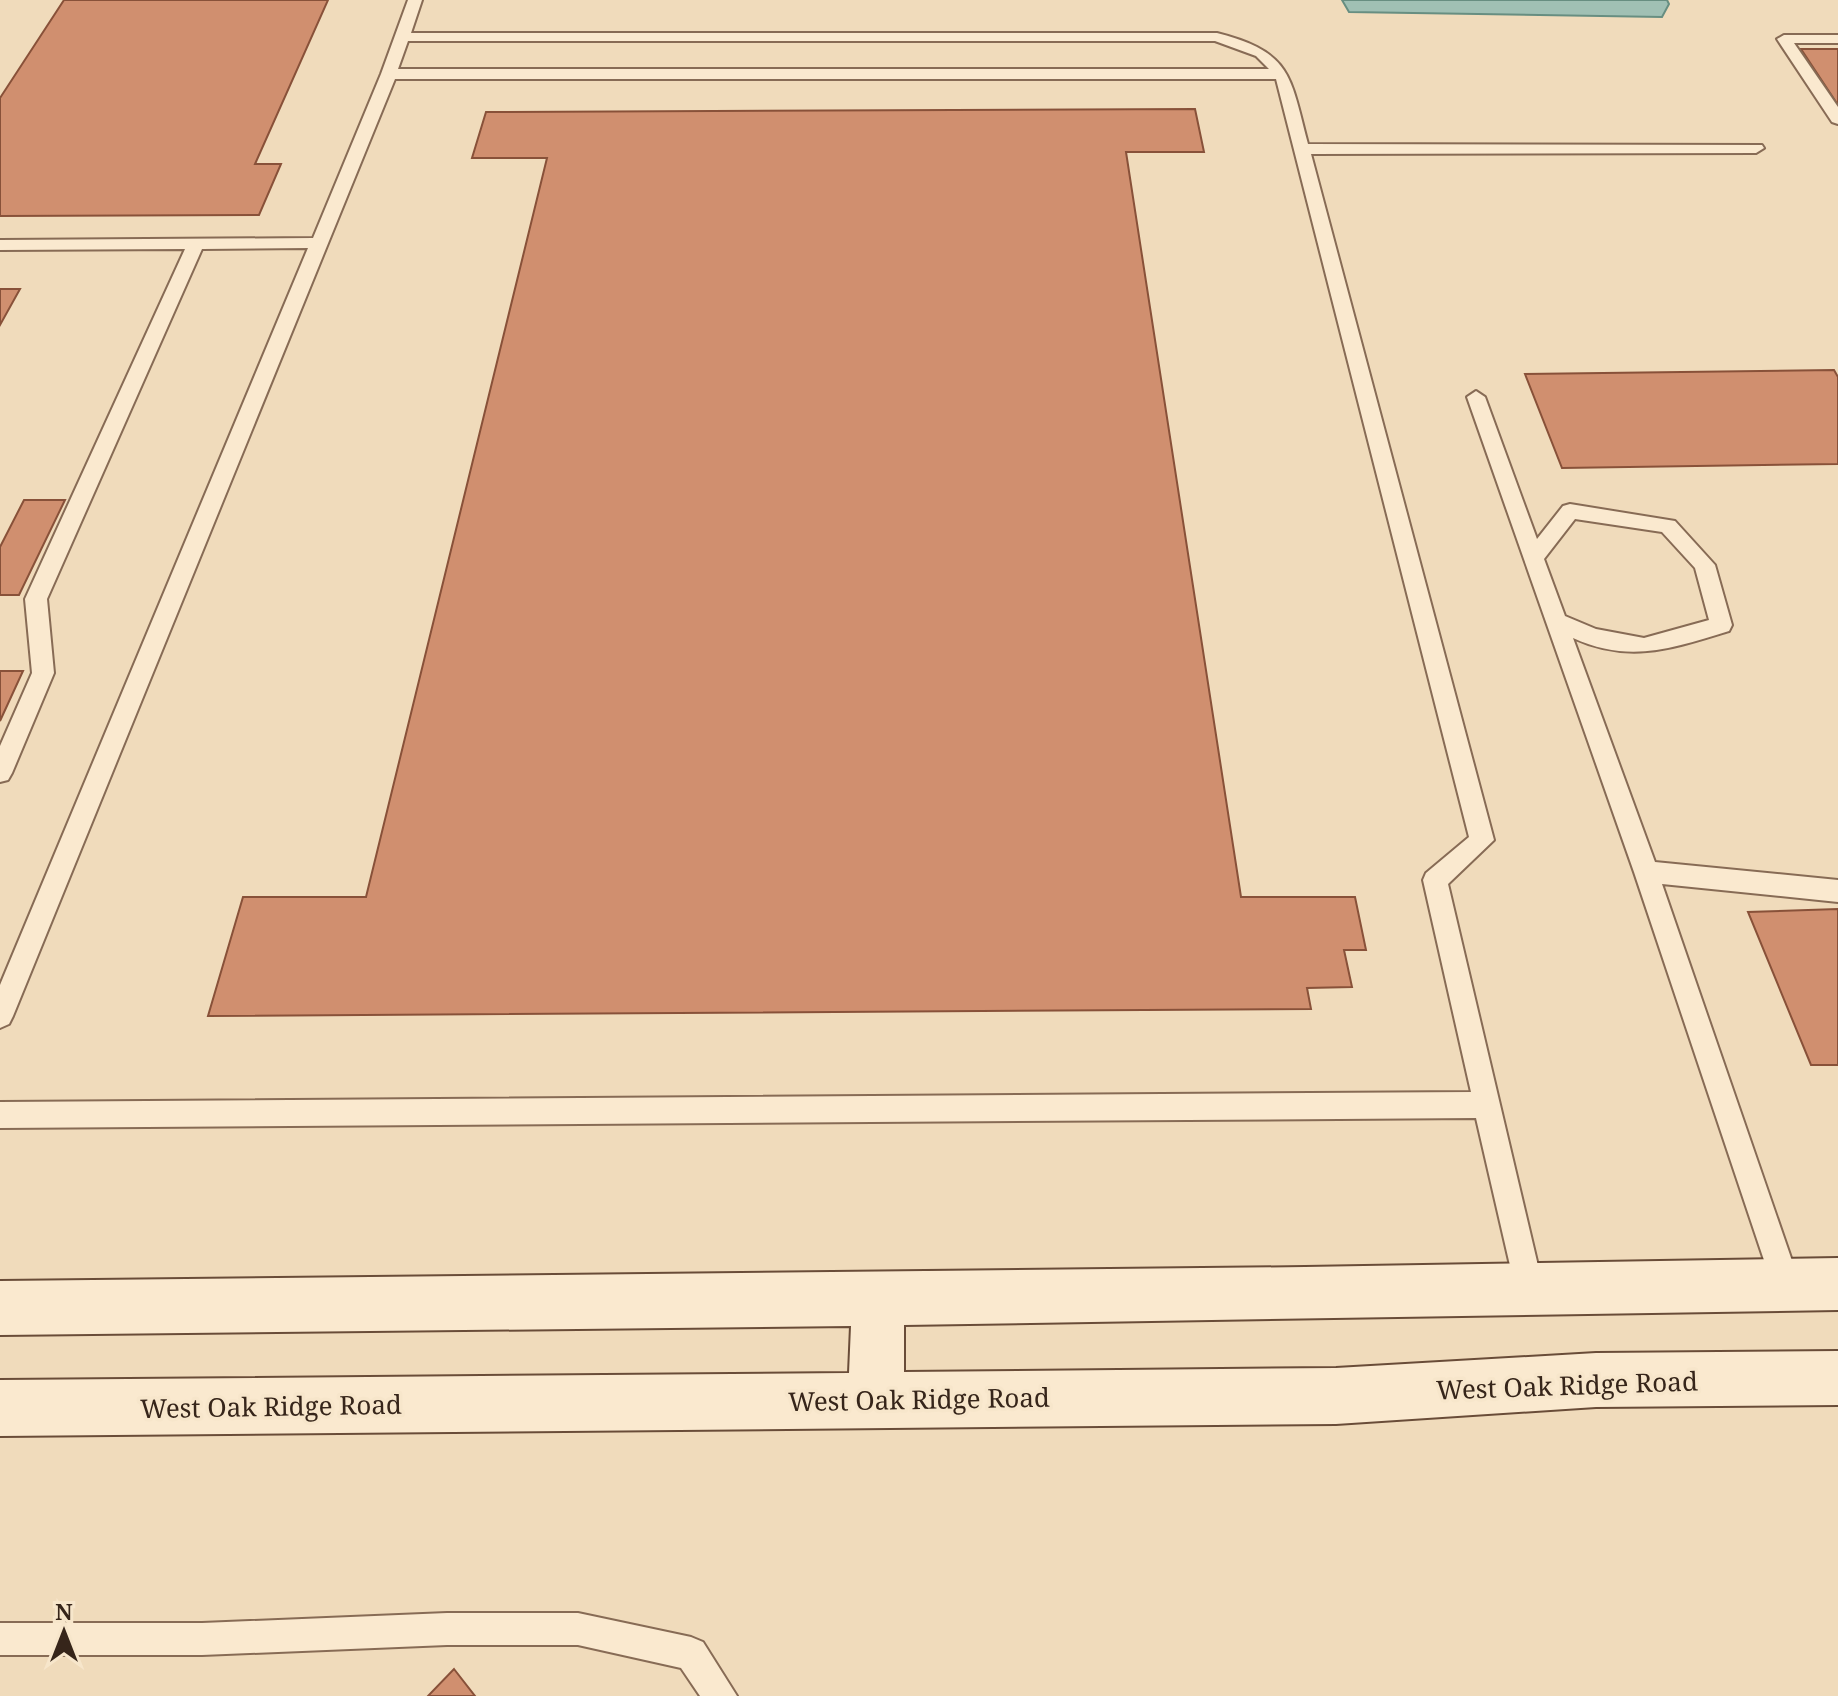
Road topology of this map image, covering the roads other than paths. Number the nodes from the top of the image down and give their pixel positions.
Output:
1 (415, 0) edge
2 (402, 37) junction
3 (1838, 39) edge
4 (389, 74) junction
5 (1282, 74) junction
6 (1838, 119) edge
7 (1756, 148) dead end
8 (1301, 149) junction
9 (319, 243) junction
10 (196, 244) junction
11 (0, 245) edge
12 (1476, 397) dead end
13 (1535, 556) junction
14 (1559, 622) junction
15 (0, 773) edge
16 (1646, 872) junction
17 (1838, 891) edge
18 (0, 1016) edge
19 (1488, 1105) junction
20 (0, 1115) edge
21 (1786, 1284) junction
22 (1838, 1284) edge
23 (1529, 1287) junction
24 (878, 1298) junction
25 (0, 1308) edge
26 (1838, 1378) edge
27 (876, 1399) junction
28 (0, 1408) edge
29 (0, 1639) edge
30 (720, 1696) edge

1 - 2 lane
2 - 4 lane
2 - 5 lane
3 - 6 lane
4 - 5 lane
4 - 9 lane
5 - 8 lane
7 - 8 lane
8 - 19 lane
9 - 10 lane
9 - 18 lane
10 - 11 lane
10 - 15 lane
12 - 13 lane
13 - 14 lane
13 - 14 lane
14 - 16 lane
16 - 17 lane
16 - 21 lane
19 - 20 lane
19 - 23 lane
21 - 22 street
21 - 23 street
23 - 24 street
24 - 25 street
24 - 27 street
26 - 27 street, West Oak Ridge Road
27 - 28 street, West Oak Ridge Road
29 - 30 lane

